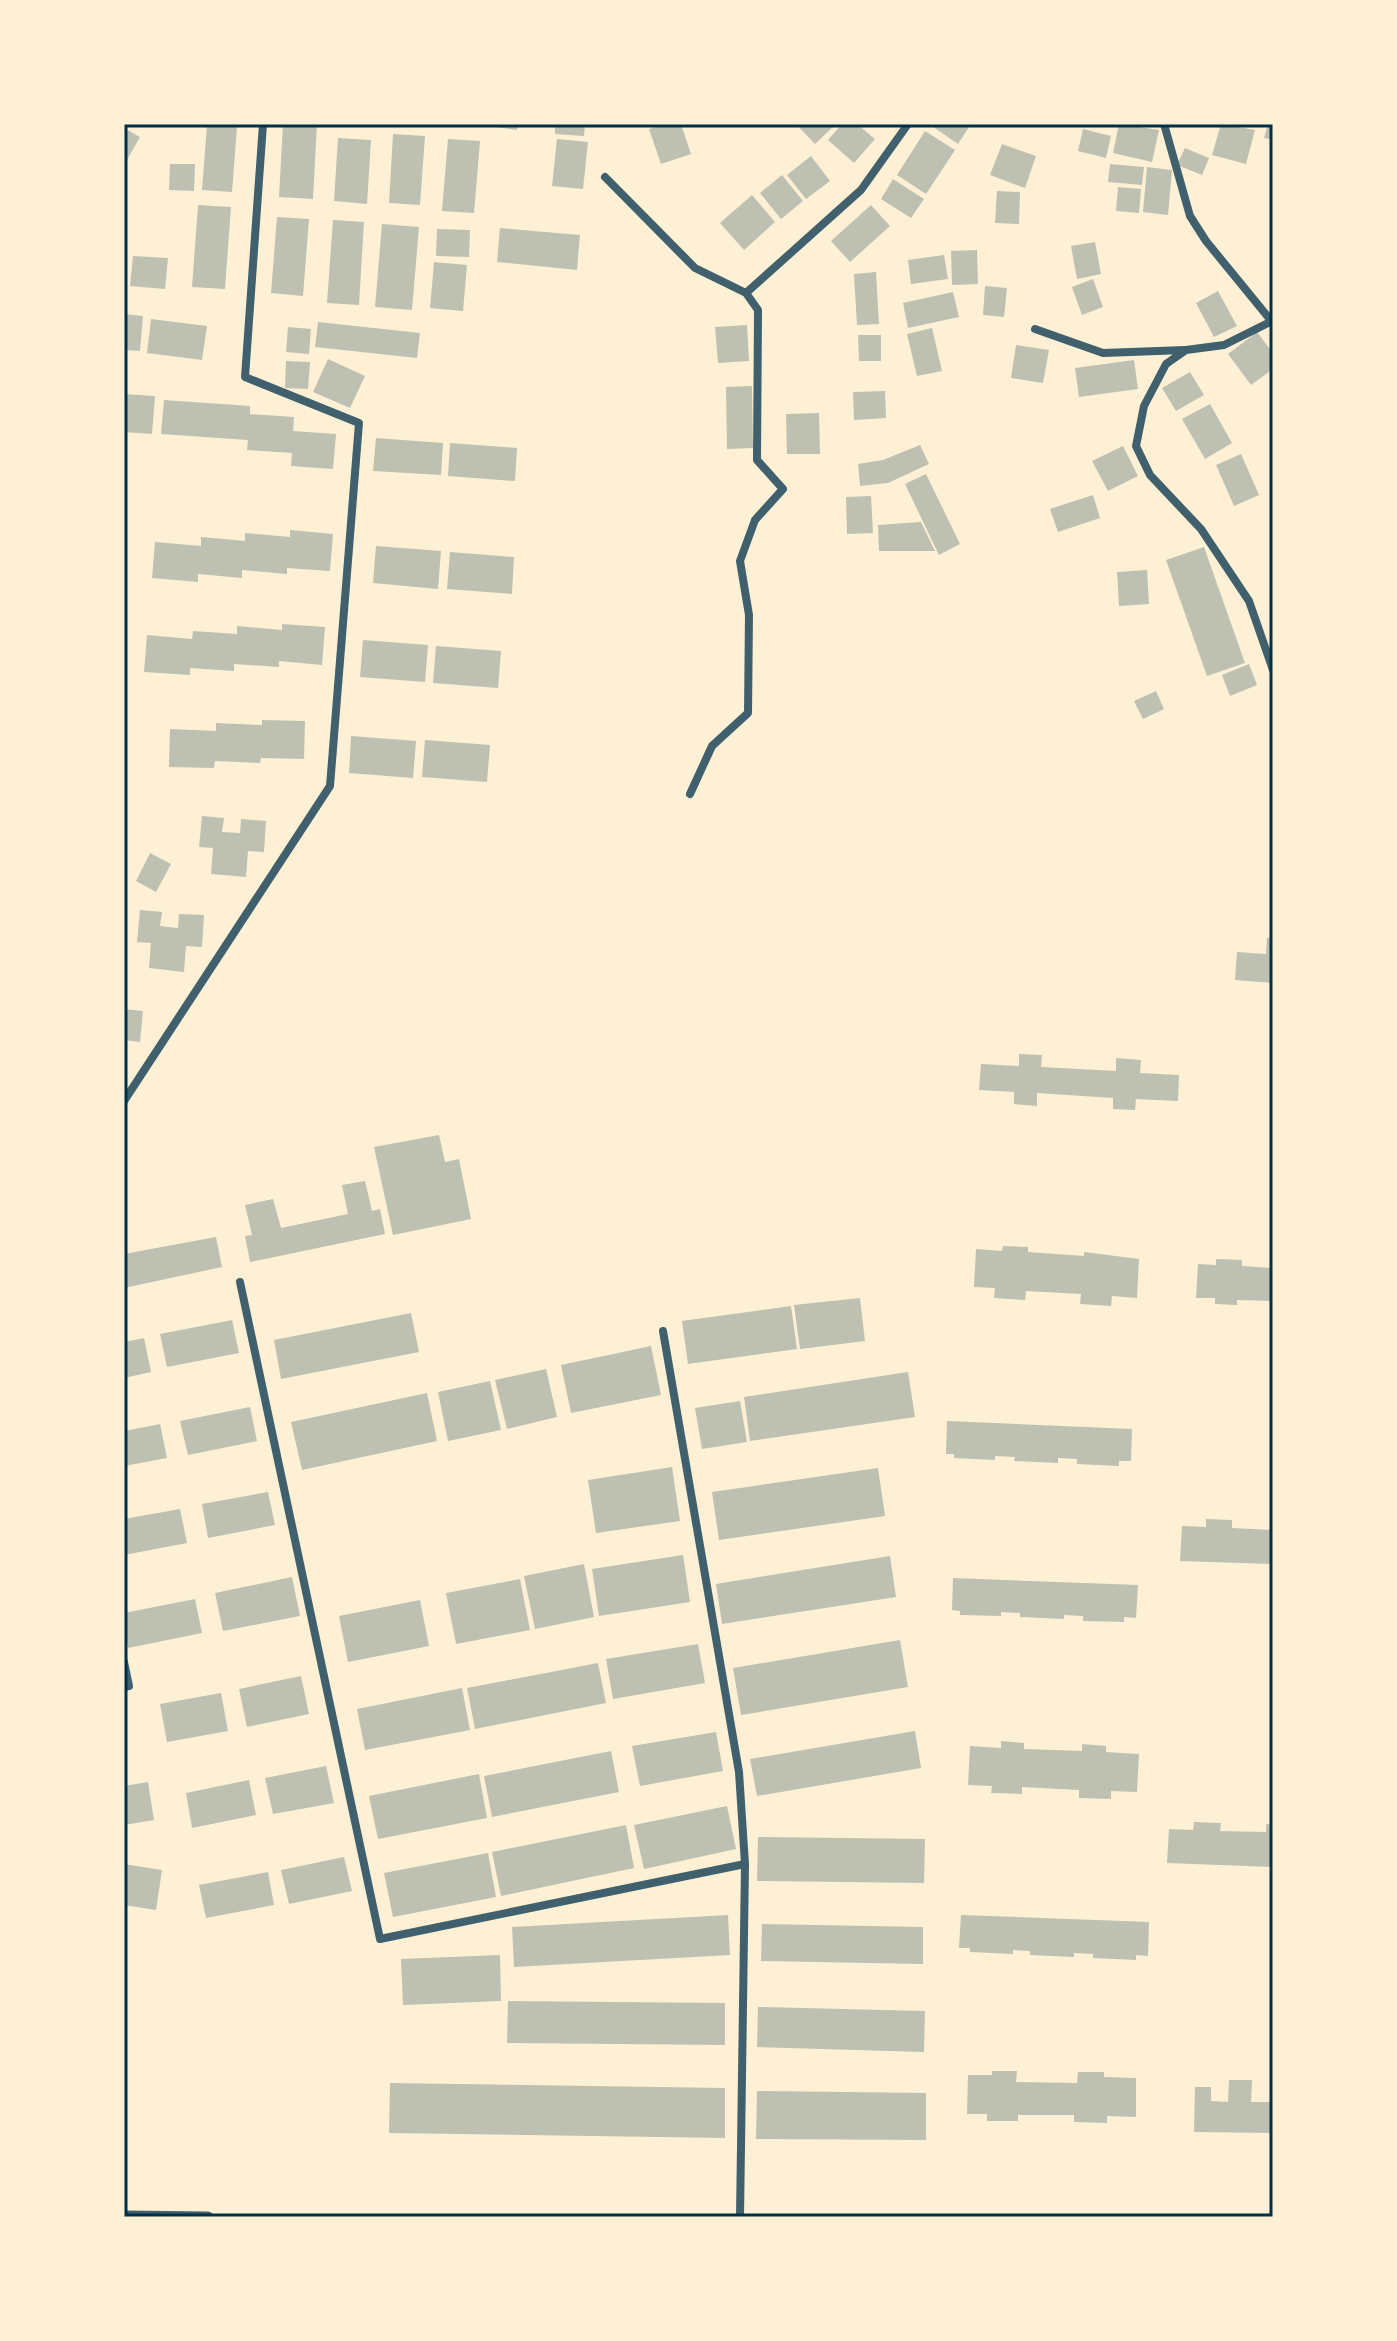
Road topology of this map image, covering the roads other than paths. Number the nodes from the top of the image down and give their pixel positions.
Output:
1 (263, 124) edge
2 (908, 124) edge
3 (1164, 124) edge
4 (605, 177) dead end
5 (746, 293) junction
6 (1272, 322) edge
7 (1035, 329) dead end
8 (1186, 350) junction
9 (1273, 670) edge
10 (690, 794) dead end
11 (124, 1101) edge
12 (240, 1282) dead end
13 (663, 1331) dead end
14 (124, 1662) edge
15 (124, 1687) edge
16 (745, 1864) junction
17 (124, 2216) edge
18 (208, 2217) edge
19 (740, 2217) edge

1 - 11 street
2 - 5 street
3 - 6 street
4 - 5 street
5 - 10 street
6 - 8 street
7 - 8 street
8 - 9 street
12 - 16 street
13 - 16 street
14 - 15 street
16 - 19 street
17 - 18 street

